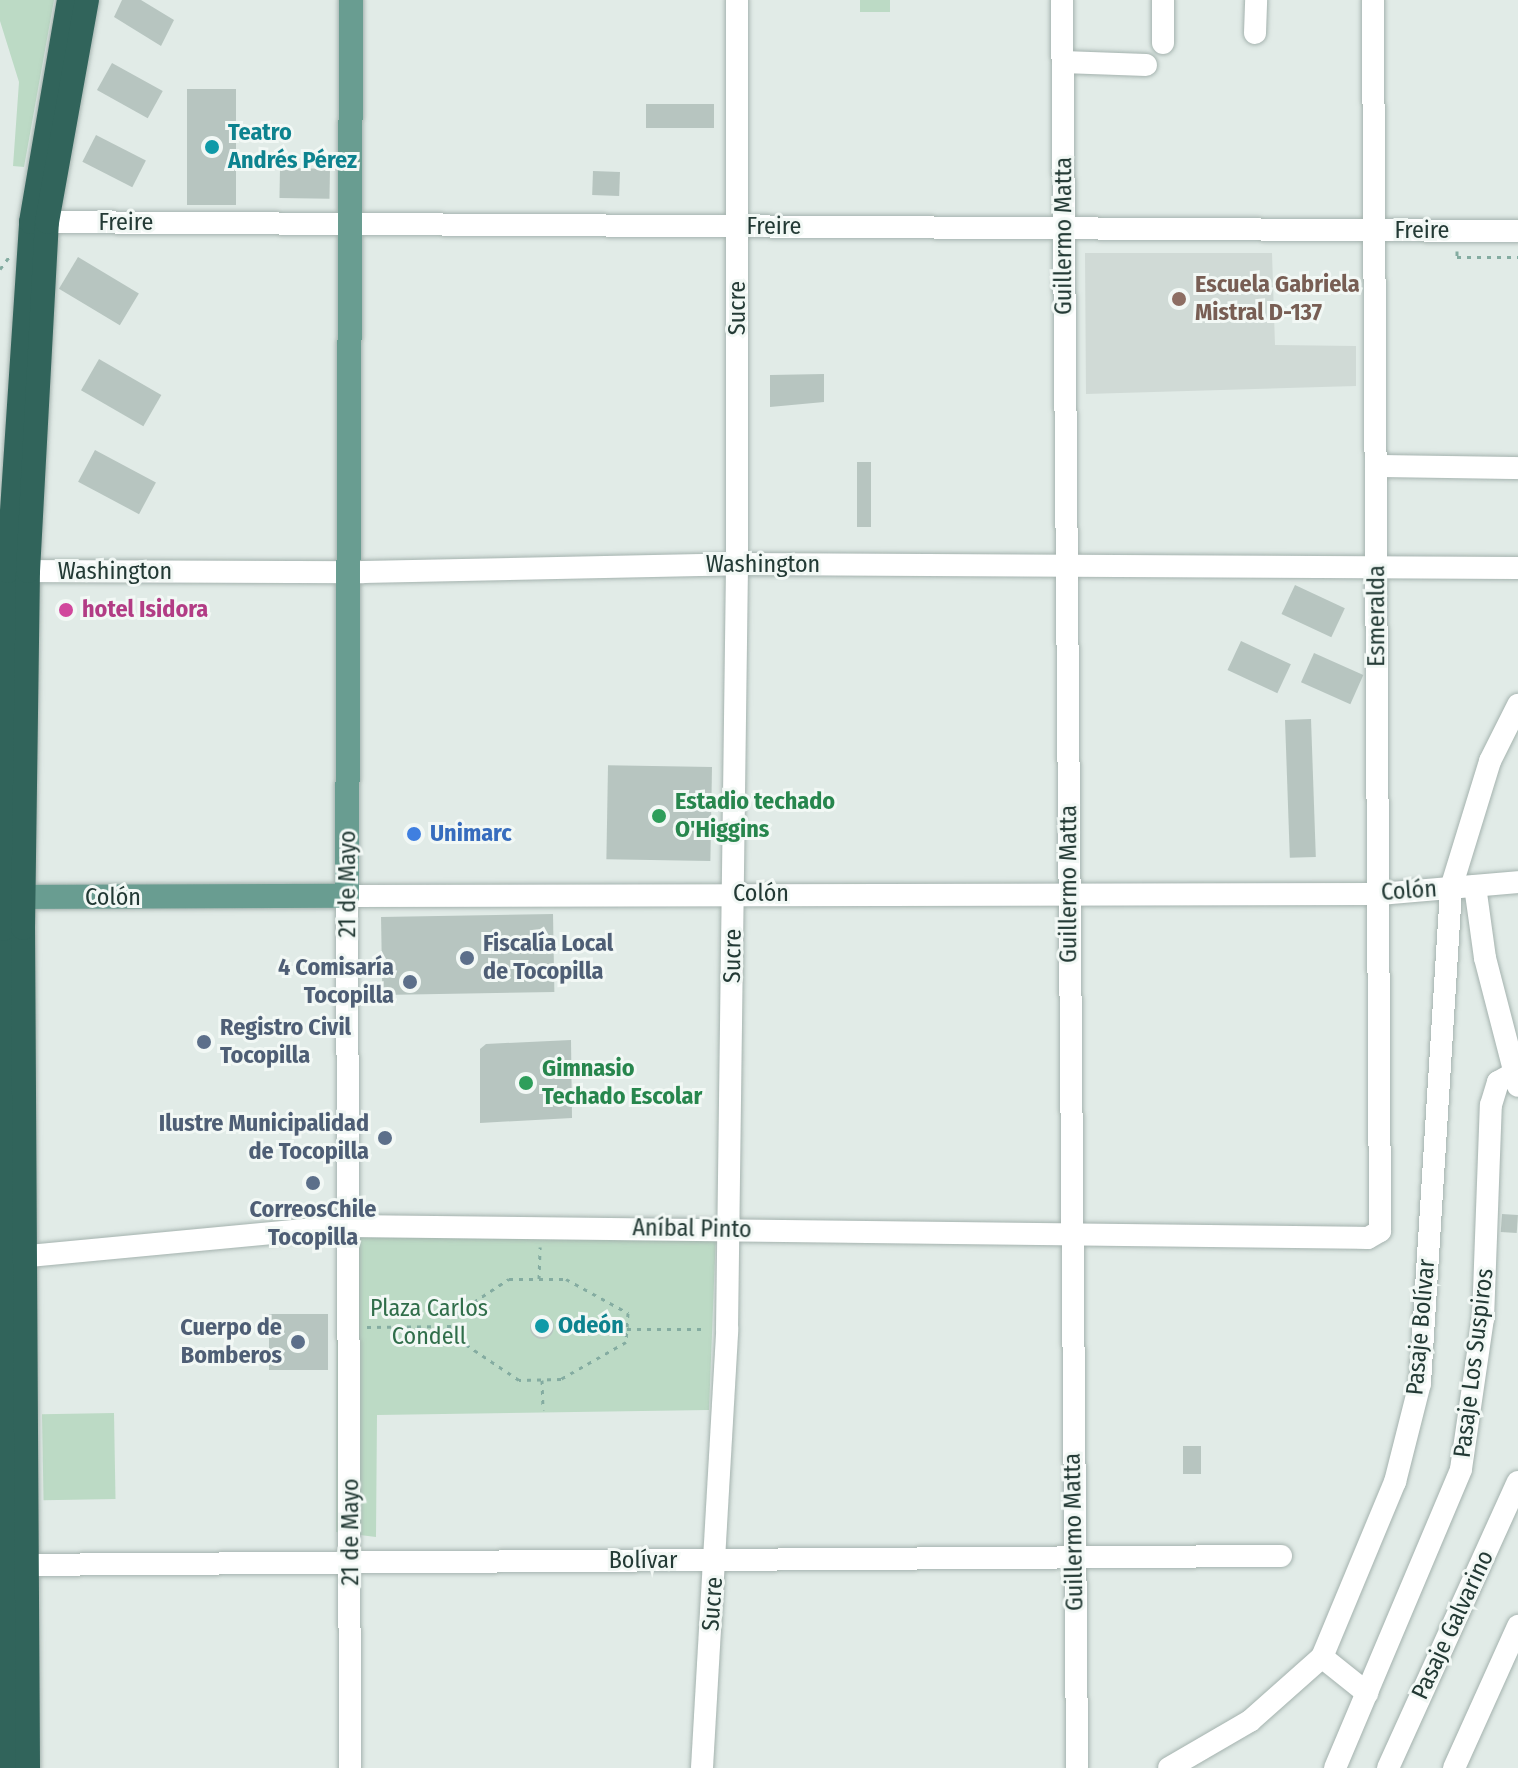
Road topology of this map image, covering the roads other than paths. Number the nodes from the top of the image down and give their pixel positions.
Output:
1 (69, 0) edge
2 (87, 0) edge
3 (351, 0) edge
4 (737, 0) edge
5 (1062, 0) edge
6 (1163, 0) edge
7 (1256, 0) edge
8 (1373, 0) edge
9 (1255, 33) dead end
10 (1163, 43) dead end
11 (1063, 62) junction
12 (1146, 65) dead end
13 (39, 222) junction
14 (349, 224) junction
15 (738, 227) junction
16 (1064, 229) junction
17 (1375, 230) junction
18 (1518, 231) edge
19 (1376, 466) junction
20 (1518, 468) edge
21 (737, 564) junction
22 (1376, 567) junction
23 (1518, 568) edge
24 (1066, 569) junction
25 (18, 571) junction
26 (347, 572) junction
27 (1518, 705) edge
28 (1518, 882) edge
29 (1475, 886) junction
30 (1451, 888) junction
31 (1069, 892) junction
32 (1379, 894) junction
33 (734, 895) junction
34 (347, 896) junction
35 (13, 897) junction
36 (1481, 931) junction
37 (1451, 937) junction
38 (1516, 1080) edge
39 (348, 1226) junction
40 (728, 1230) junction
41 (1380, 1231) joint
42 (1071, 1233) junction
43 (15, 1258) junction
44 (1518, 1482) edge
45 (1281, 1556) dead end
46 (1074, 1558) junction
47 (715, 1560) junction
48 (351, 1562) junction
49 (16, 1565) junction
50 (1518, 1626) edge
51 (1322, 1657) junction
52 (1367, 1693) junction
53 (6, 1768) edge
54 (28, 1768) edge
55 (350, 1768) edge
56 (702, 1768) edge
57 (1077, 1768) edge
58 (1169, 1768) edge
59 (1335, 1768) edge
60 (1388, 1768) edge
61 (1454, 1768) edge

1 - 13 highway
2 - 13 highway
3 - 14 main road, 21 de Mayo
4 - 15 street, Sucre
5 - 11 street, Guillermo Matta
6 - 10 street
7 - 9 street
8 - 17 street, Esmeralda
11 - 12 street
11 - 16 street, Guillermo Matta
13 - 14 street, Freire
13 - 25 highway
14 - 15 street, Freire
14 - 26 main road, 21 de Mayo
15 - 16 street, Freire
15 - 21 street, Sucre
16 - 17 street, Freire
16 - 24 street, Guillermo Matta
17 - 18 street, Freire
17 - 19 street, Esmeralda
19 - 20 street
19 - 22 street, Esmeralda
21 - 24 street, Washington
21 - 26 street, Washington
21 - 33 street, Sucre
22 - 23 street, Washington
22 - 24 street, Washington
22 - 32 street, Esmeralda
24 - 31 street, Guillermo Matta
25 - 26 street, Washington
25 - 35 highway
26 - 34 main road, 21 de Mayo
27 - 30 street, Pasaje Bolívar
28 - 29 street, Colón
29 - 30 street, Colón
29 - 36 street
30 - 32 street, Colón
30 - 37 street, Pasaje Bolívar
31 - 32 street, Colón
31 - 33 street, Colón
31 - 42 street, Guillermo Matta
32 - 41 street, Esmeralda
33 - 34 street, Colón
33 - 40 street, Sucre
34 - 35 main road, Colón
34 - 39 street, 21 de Mayo
35 - 43 highway
36 - 37 street
36 - 38 street
37 - 51 street, Pasaje Bolívar
38 - 52 street, Pasaje Los Suspiros
39 - 40 street, Aníbal Pinto
39 - 43 street, Aníbal Pinto
39 - 48 street, 21 de Mayo
40 - 42 street, Aníbal Pinto
40 - 47 street, Sucre
41 - 42 street, Aníbal Pinto
42 - 46 street, Guillermo Matta
43 - 49 highway
44 - 60 street, Pasaje Galvarino
45 - 46 street, Bolívar
46 - 47 street, Bolívar
46 - 57 street, Guillermo Matta
47 - 48 street, Bolívar
47 - 56 street, Sucre
48 - 49 street, Bolívar
48 - 55 street, 21 de Mayo
49 - 53 highway
49 - 54 highway
50 - 61 street
51 - 52 street
51 - 58 street, Pasaje Bolívar
52 - 59 street, Pasaje Los Suspiros

